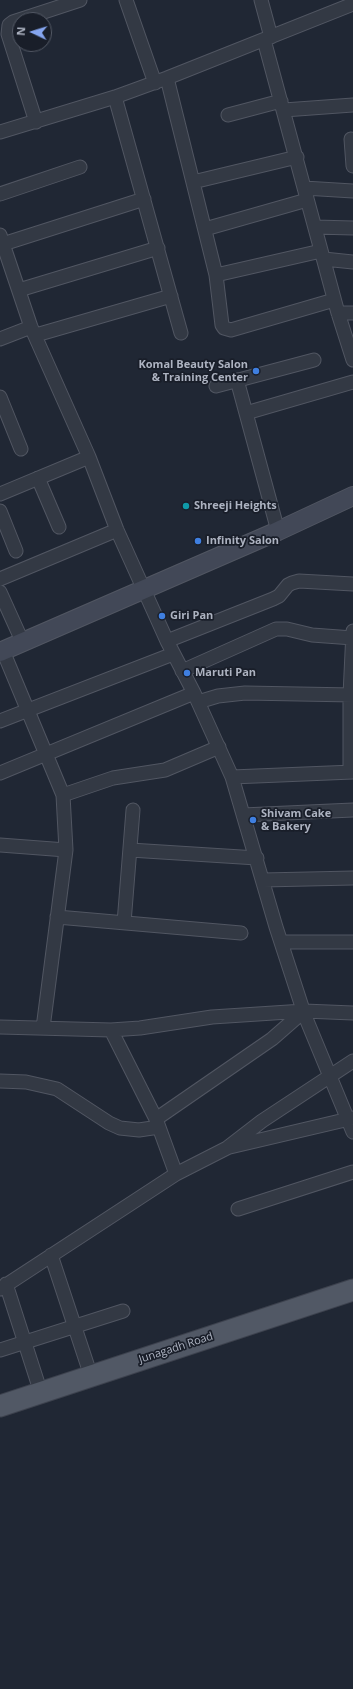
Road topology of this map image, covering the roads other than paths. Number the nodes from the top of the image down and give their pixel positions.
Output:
1 (80, 0) edge
2 (126, 0) edge
3 (261, 0) edge
4 (56, 4) edge
5 (353, 4) edge
6 (268, 38) junction
7 (161, 80) junction
8 (115, 97) junction
9 (282, 105) junction
10 (353, 105) edge
11 (228, 115) dead end
12 (36, 122) junction
13 (0, 132) edge
14 (351, 139) dead end
15 (297, 157) junction
16 (353, 166) edge
17 (80, 167) dead end
18 (193, 182) junction
19 (353, 191) edge
20 (0, 194) edge
21 (306, 194) junction
22 (144, 199) junction
23 (315, 227) junction
24 (353, 228) edge
25 (205, 229) junction
26 (2, 239) edge
27 (158, 248) junction
28 (322, 255) junction
29 (353, 262) edge
30 (216, 275) junction
31 (18, 290) junction
32 (171, 296) junction
33 (336, 306) junction
34 (353, 313) edge
35 (33, 331) junction
36 (182, 333) dead end
37 (0, 339) edge
38 (314, 360) dead end
39 (353, 360) edge
40 (237, 380) junction
41 (353, 382) edge
42 (216, 386) dead end
43 (0, 397) edge
44 (246, 413) junction
45 (21, 449) dead end
46 (89, 457) junction
47 (38, 478) junction
48 (0, 494) edge
49 (353, 496) edge
50 (0, 511) edge
51 (59, 527) dead end
52 (117, 530) junction
53 (278, 531) junction
54 (16, 551) dead end
55 (0, 578) edge
56 (353, 584) edge
57 (144, 589) junction
58 (0, 592) edge
59 (353, 635) edge
60 (167, 641) junction
61 (23, 643) junction
62 (2, 652) edge
63 (174, 654) junction
64 (182, 671) junction
65 (351, 695) edge
66 (196, 697) junction
67 (28, 710) junction
68 (0, 721) edge
69 (219, 747) junction
70 (45, 754) junction
71 (352, 772) edge
72 (0, 773) edge
73 (232, 777) junction
74 (63, 795) junction
75 (133, 810) dead end
76 (353, 810) edge
77 (243, 815) junction
78 (0, 845) edge
79 (66, 850) junction
80 (130, 850) junction
81 (257, 858) junction
82 (353, 878) edge
83 (263, 880) junction
84 (57, 917) junction
85 (124, 923) junction
86 (241, 933) dead end
87 (281, 942) junction
88 (353, 942) edge
89 (304, 1011) junction
90 (353, 1013) edge
91 (43, 1028) junction
92 (1, 1030) edge
93 (111, 1030) junction
94 (353, 1061) edge
95 (330, 1076) junction
96 (0, 1081) edge
97 (350, 1119) edge
98 (157, 1123) junction
99 (353, 1132) edge
100 (227, 1148) junction
101 (353, 1172) edge
102 (176, 1174) junction
103 (238, 1209) dead end
104 (51, 1255) junction
105 (3, 1286) edge
106 (353, 1290) edge
107 (123, 1311) dead end
108 (75, 1326) junction
109 (25, 1342) junction
110 (0, 1350) edge
111 (91, 1376) junction
112 (41, 1393) junction
113 (0, 1406) edge

1 - 4 street
2 - 7 street
3 - 6 street
4 - 12 street
5 - 6 street
6 - 7 street
6 - 9 street
7 - 8 street
7 - 18 street
8 - 12 street
8 - 22 street
9 - 10 street
9 - 11 street
9 - 15 street
12 - 13 street
14 - 16 street
15 - 18 street
15 - 21 street
17 - 20 street
18 - 25 street
19 - 21 street
21 - 23 street
21 - 25 street
22 - 26 street
22 - 27 street
23 - 24 street
23 - 28 street
25 - 30 street
26 - 31 street
27 - 31 street
27 - 32 street
28 - 29 street
28 - 30 street
28 - 33 street
30 - 33 street
31 - 35 street
32 - 35 street
32 - 36 street
33 - 34 street
33 - 39 street
35 - 37 street
35 - 46 street
38 - 40 street
40 - 42 street
40 - 44 street
41 - 44 street
43 - 45 street
44 - 53 street
46 - 47 street
46 - 52 street
47 - 48 street
47 - 51 street
49 - 53 street
50 - 54 street
52 - 55 street
52 - 57 street
53 - 57 street
56 - 60 street
57 - 60 street
57 - 61 street
58 - 61 street
59 - 64 street
59 - 65 street
60 - 63 street
61 - 62 street
62 - 67 street
63 - 64 street
63 - 67 street
64 - 66 street
65 - 66 street
65 - 71 street
66 - 69 street
66 - 70 street
67 - 68 street
67 - 70 street
69 - 73 street
69 - 74 street
70 - 72 street
70 - 74 street
71 - 73 street
73 - 77 street
74 - 79 street
75 - 80 street
76 - 77 street
77 - 81 street
78 - 79 street
79 - 84 street
80 - 81 street
80 - 85 street
81 - 83 street
82 - 83 street
83 - 87 street
84 - 85 street
84 - 91 street
85 - 86 street
87 - 88 street
87 - 89 street
89 - 90 street
89 - 93 street
89 - 95 street
89 - 98 street
91 - 92 street
91 - 93 street
93 - 98 street
94 - 95 street
95 - 97 street
95 - 100 street
96 - 98 street
97 - 99 street
97 - 100 street
98 - 102 street
100 - 102 street
101 - 103 street
102 - 104 street
104 - 105 street
104 - 108 street
105 - 109 street
106 - 111 main road, Junagadh Road
107 - 108 street
108 - 109 street
108 - 111 street
109 - 110 street
109 - 112 street
111 - 112 main road, Junagadh Road
112 - 113 main road, Junagadh Road

